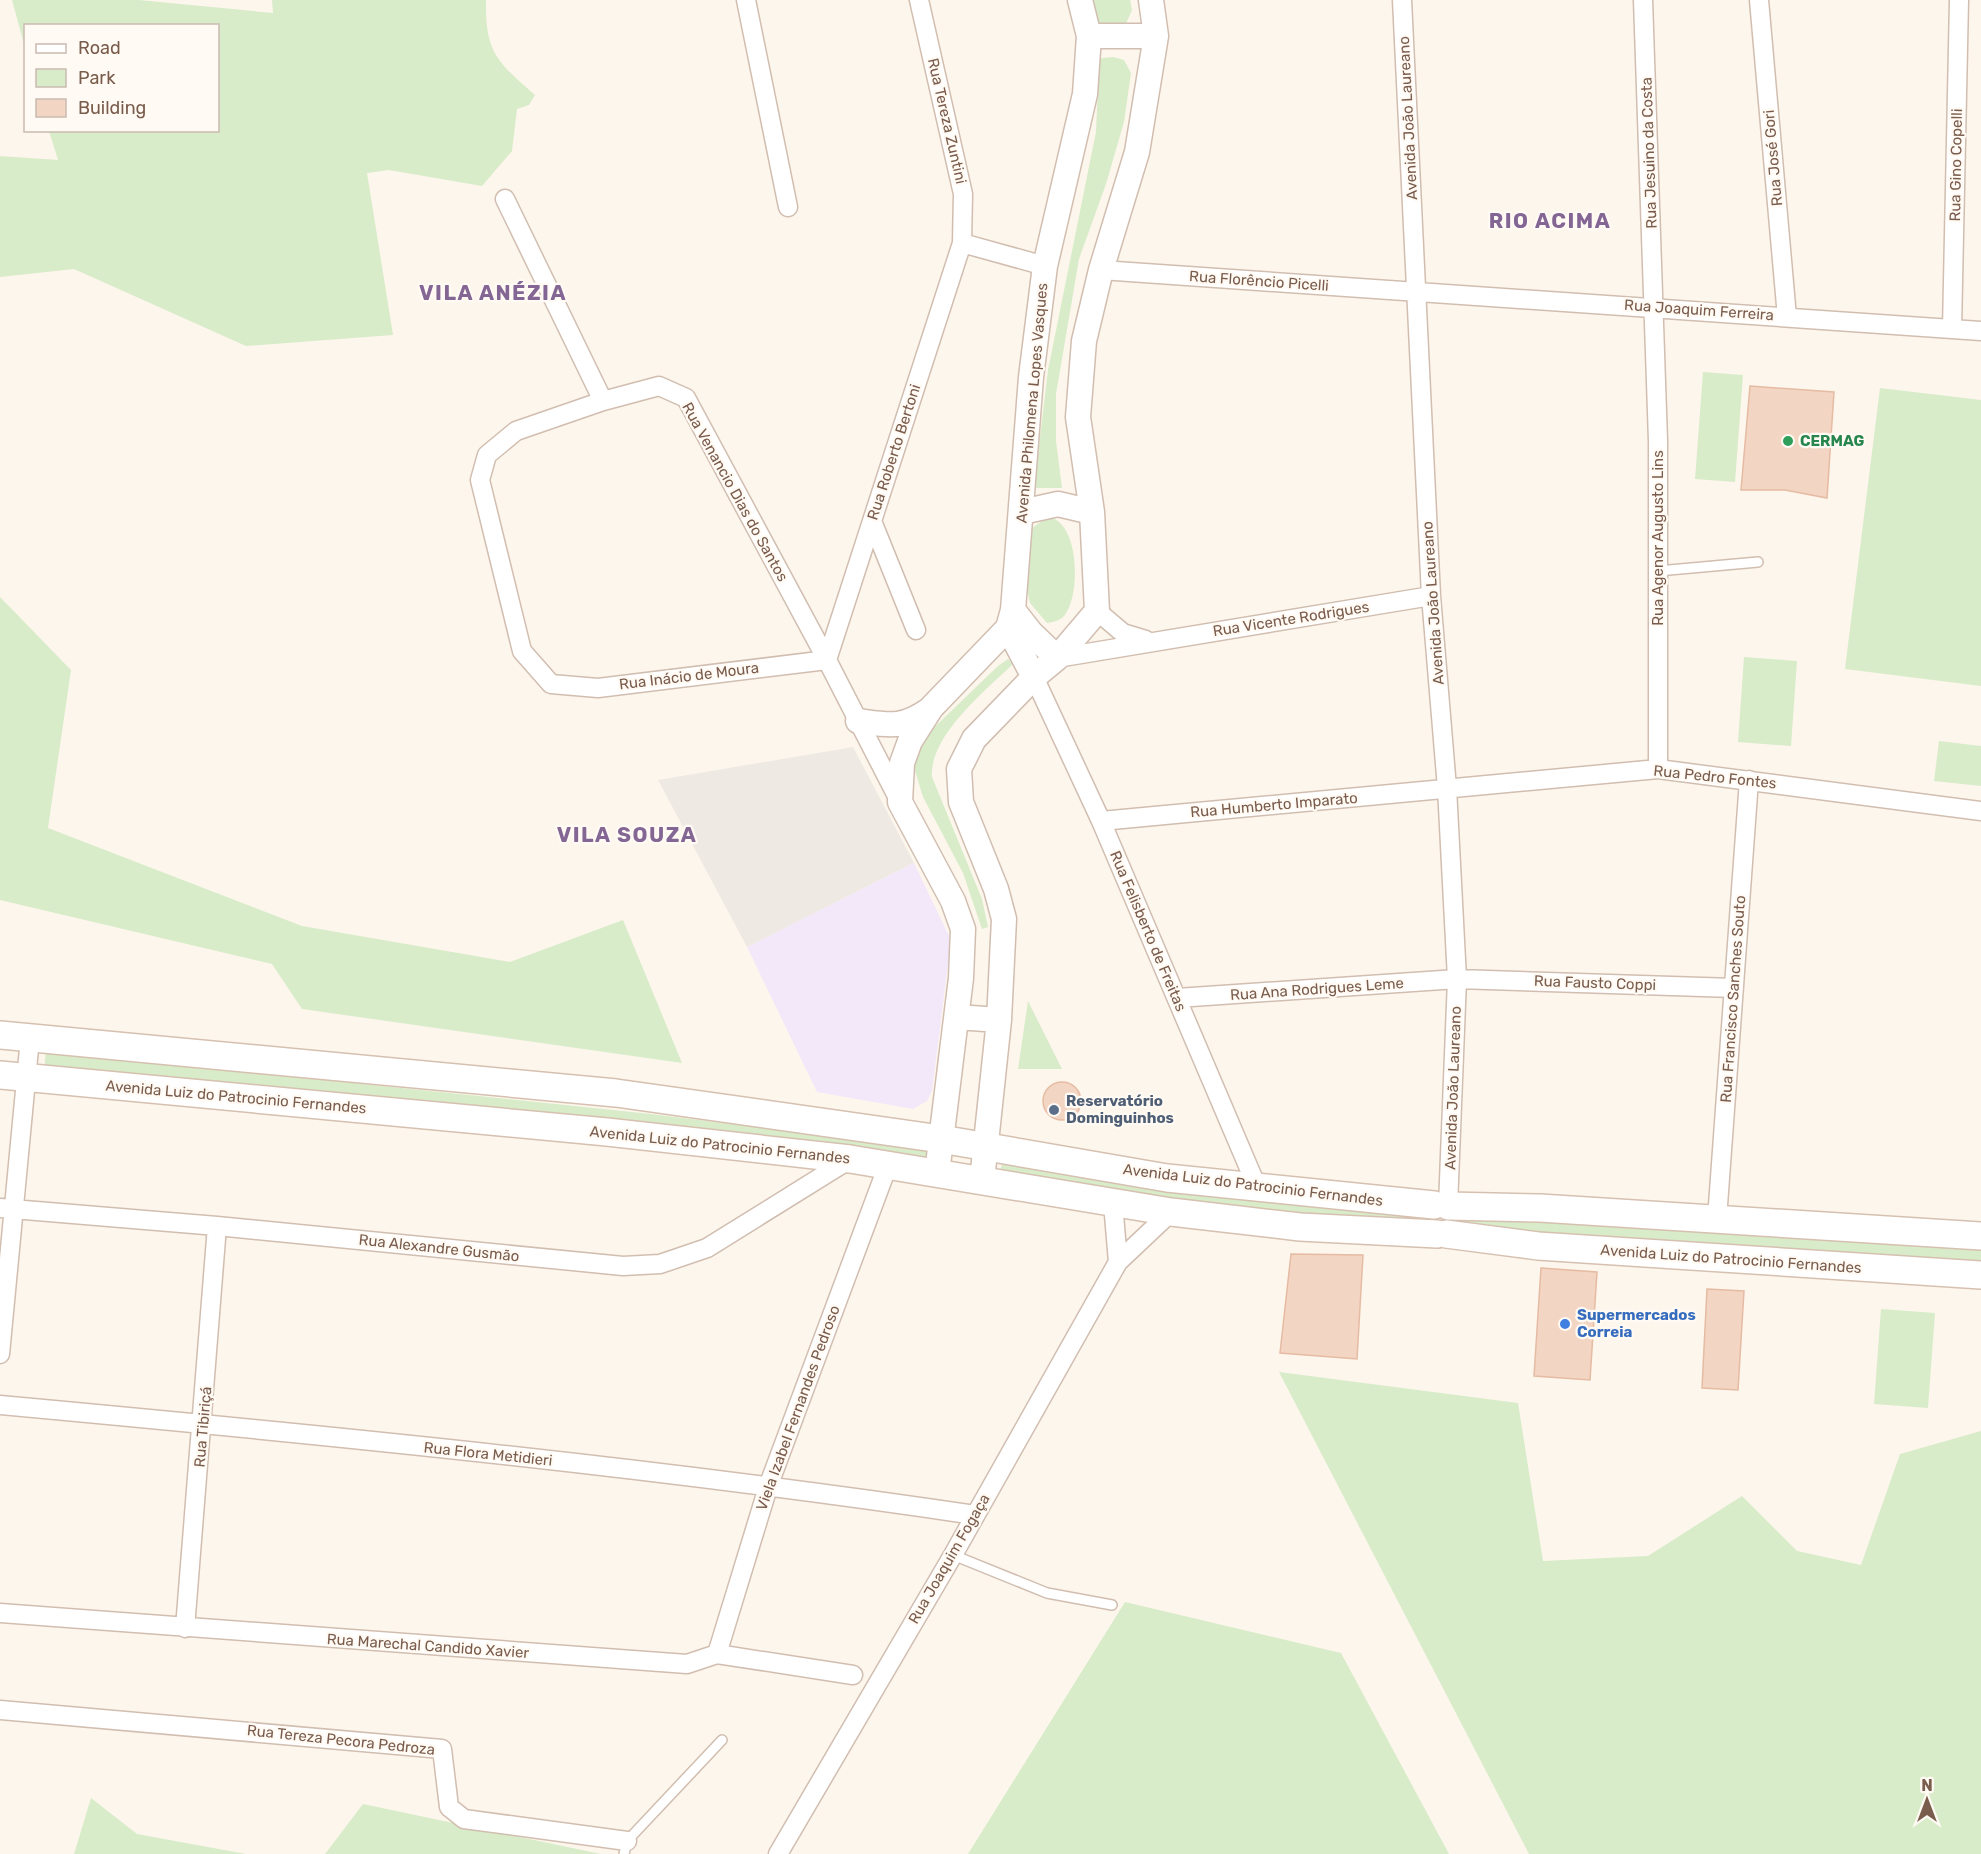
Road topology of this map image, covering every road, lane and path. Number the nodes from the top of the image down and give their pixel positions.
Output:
1 (746, 0) edge
2 (919, 0) edge
3 (1080, 0) edge
4 (1151, 0) edge
5 (1402, 0) edge
6 (1643, 0) edge
7 (1759, 0) edge
8 (1959, 0) edge
9 (1089, 36) junction
10 (1156, 36) junction
11 (505, 199) dead end
12 (788, 207) dead end
13 (962, 243) junction
14 (1045, 266) junction
15 (1101, 270) junction
16 (1416, 293) junction
17 (1655, 307) junction
18 (1788, 317) junction
19 (1952, 329) junction
20 (1981, 331) edge
21 (603, 401) junction
22 (1022, 512) junction
23 (1092, 512) junction
24 (872, 521) junction
25 (1758, 562) dead end
26 (1658, 571) junction
27 (1431, 596) junction
28 (1097, 611) junction
29 (1010, 619) junction
30 (916, 630) dead end
31 (1151, 642) junction
32 (1057, 658) junction
33 (827, 660) junction
34 (1034, 677) junction
35 (551, 684) joint
36 (931, 708) junction
37 (858, 721) junction
38 (1658, 770) junction
39 (1749, 780) junction
40 (1447, 788) junction
41 (900, 802) junction
42 (1981, 811) edge
43 (1101, 821) junction
44 (1457, 979) junction
45 (1734, 988) junction
46 (1177, 998) junction
47 (957, 1017) junction
48 (999, 1020) junction
49 (0, 1035) edge
50 (30, 1038) junction
51 (13, 1076) edge
52 (941, 1139) junction
53 (985, 1147) junction
54 (850, 1159) junction
55 (888, 1165) junction
56 (937, 1173) junction
57 (981, 1180) junction
58 (1257, 1187) junction
59 (1113, 1203) junction
60 (1441, 1206) junction
61 (7, 1209) edge
62 (1170, 1212) junction
63 (1717, 1219) junction
64 (217, 1226) junction
65 (1441, 1234) junction
66 (1981, 1236) edge
67 (1118, 1262) junction
68 (1981, 1275) edge
69 (0, 1354) edge
70 (0, 1405) edge
71 (203, 1424) junction
72 (769, 1484) junction
73 (975, 1515) junction
74 (953, 1555) junction
75 (1112, 1605) dead end
76 (0, 1613) edge
77 (185, 1628) junction
78 (717, 1654) junction
79 (853, 1675) dead end
80 (0, 1710) edge
81 (722, 1740) dead end
82 (626, 1847) edge
83 (778, 1854) edge

1 - 12 street
2 - 13 street, Rua Tereza Zuntini
3 - 9 street, Avenida Philomena Lopes Vasques
4 - 10 street
5 - 16 street, Avenida João Laureano
6 - 17 street, Rua Jesuino da Costa
7 - 18 street, Rua José Gori
8 - 19 street, Rua Gino Copelli
9 - 10 street
9 - 14 street, Avenida Philomena Lopes Vasques
10 - 15 street
11 - 21 street
13 - 14 street
13 - 24 street, Rua Roberto Bertoni
14 - 22 street, Avenida Philomena Lopes Vasques
15 - 16 street, Rua Florêncio Picelli
15 - 23 street
16 - 17 street, Rua Joaquim Ferreira
16 - 27 street, Avenida João Laureano
17 - 18 street, Rua Joaquim Ferreira
17 - 26 street, Rua Agenor Augusto Lins
18 - 19 street, Rua Joaquim Ferreira
19 - 20 street, Rua Joaquim Ferreira
21 - 33 street, Rua Venancio Dias do Santos
21 - 35 street, Rua Venancio Dias do Santos
22 - 23 street
22 - 29 street, Avenida Philomena Lopes Vasques
23 - 28 street
24 - 30 street
24 - 33 street, Rua Roberto Bertoni
25 - 26 lane
26 - 38 street, Rua Agenor Augusto Lins
27 - 31 street, Rua Vicente Rodrigues
27 - 40 street, Avenida João Laureano
28 - 31 street, Rua Vicente Rodrigues
28 - 32 street
29 - 32 street
29 - 34 street
29 - 36 street
31 - 32 street, Rua Vicente Rodrigues
32 - 34 street
33 - 35 street, Rua Inácio de Moura
33 - 37 street, Rua Venancio Dias do Santos
34 - 43 street, Rua Felisberto de Freitas
34 - 48 street
36 - 37 street
36 - 41 street
37 - 41 street, Rua Venancio Dias do Santos
38 - 39 street, Rua Pedro Fontes
38 - 40 street, Rua Pedro Fontes
39 - 42 street, Rua Pedro Fontes
39 - 45 street, Rua Francisco Sanches Souto
40 - 43 street, Rua Humberto Imparato
40 - 44 street, Avenida João Laureano
41 - 47 street
43 - 46 street, Rua Felisberto de Freitas
44 - 45 street, Rua Fausto Coppi
44 - 46 street, Rua Ana Rodrigues Leme
44 - 60 street, Avenida João Laureano
45 - 63 street, Rua Francisco Sanches Souto
46 - 58 street, Rua Felisberto de Freitas
47 - 48 street
47 - 52 street
48 - 53 street
49 - 50 main road, Avenida Luiz do Patrocinio Fernandes
50 - 51 street
50 - 52 main road, Avenida Luiz do Patrocinio Fernandes
51 - 54 main road, Avenida Luiz do Patrocinio Fernandes
51 - 61 street
52 - 53 main road, Avenida Luiz do Patrocinio Fernandes
52 - 56 street
53 - 57 street
53 - 58 main road, Avenida Luiz do Patrocinio Fernandes
54 - 55 main road, Avenida Luiz do Patrocinio Fernandes
54 - 64 street, Rua Alexandre Gusmão
55 - 56 main road, Avenida Luiz do Patrocinio Fernandes
55 - 72 street, Viela Izabel Fernandes Pedroso
56 - 57 main road, Avenida Luiz do Patrocinio Fernandes
57 - 59 main road, Avenida Luiz do Patrocinio Fernandes
58 - 60 main road, Avenida Luiz do Patrocinio Fernandes
59 - 62 main road, Avenida Luiz do Patrocinio Fernandes
59 - 67 street
60 - 63 main road, Avenida Luiz do Patrocinio Fernandes
60 - 65 main road
61 - 64 street, Rua Alexandre Gusmão
61 - 69 street
62 - 65 main road, Avenida Luiz do Patrocinio Fernandes
62 - 67 street, Rua Joaquim Fogaça
63 - 66 main road, Avenida Luiz do Patrocinio Fernandes
64 - 71 street, Rua Tibiriçá
65 - 68 main road, Avenida Luiz do Patrocinio Fernandes
67 - 73 street, Rua Joaquim Fogaça
70 - 71 street, Rua Flora Metidieri
71 - 72 street, Rua Flora Metidieri
71 - 77 street, Rua Tibiriçá
72 - 73 street, Rua Flora Metidieri
72 - 78 street, Viela Izabel Fernandes Pedroso
73 - 74 street, Rua Joaquim Fogaça
74 - 75 lane
74 - 83 street, Rua Joaquim Fogaça
76 - 77 street, Rua Marechal Candido Xavier
77 - 78 street, Rua Marechal Candido Xavier
78 - 79 street, Rua Marechal Candido Xavier
80 - 82 street, Rua Tereza Pecora Pedroza
81 - 82 lane

